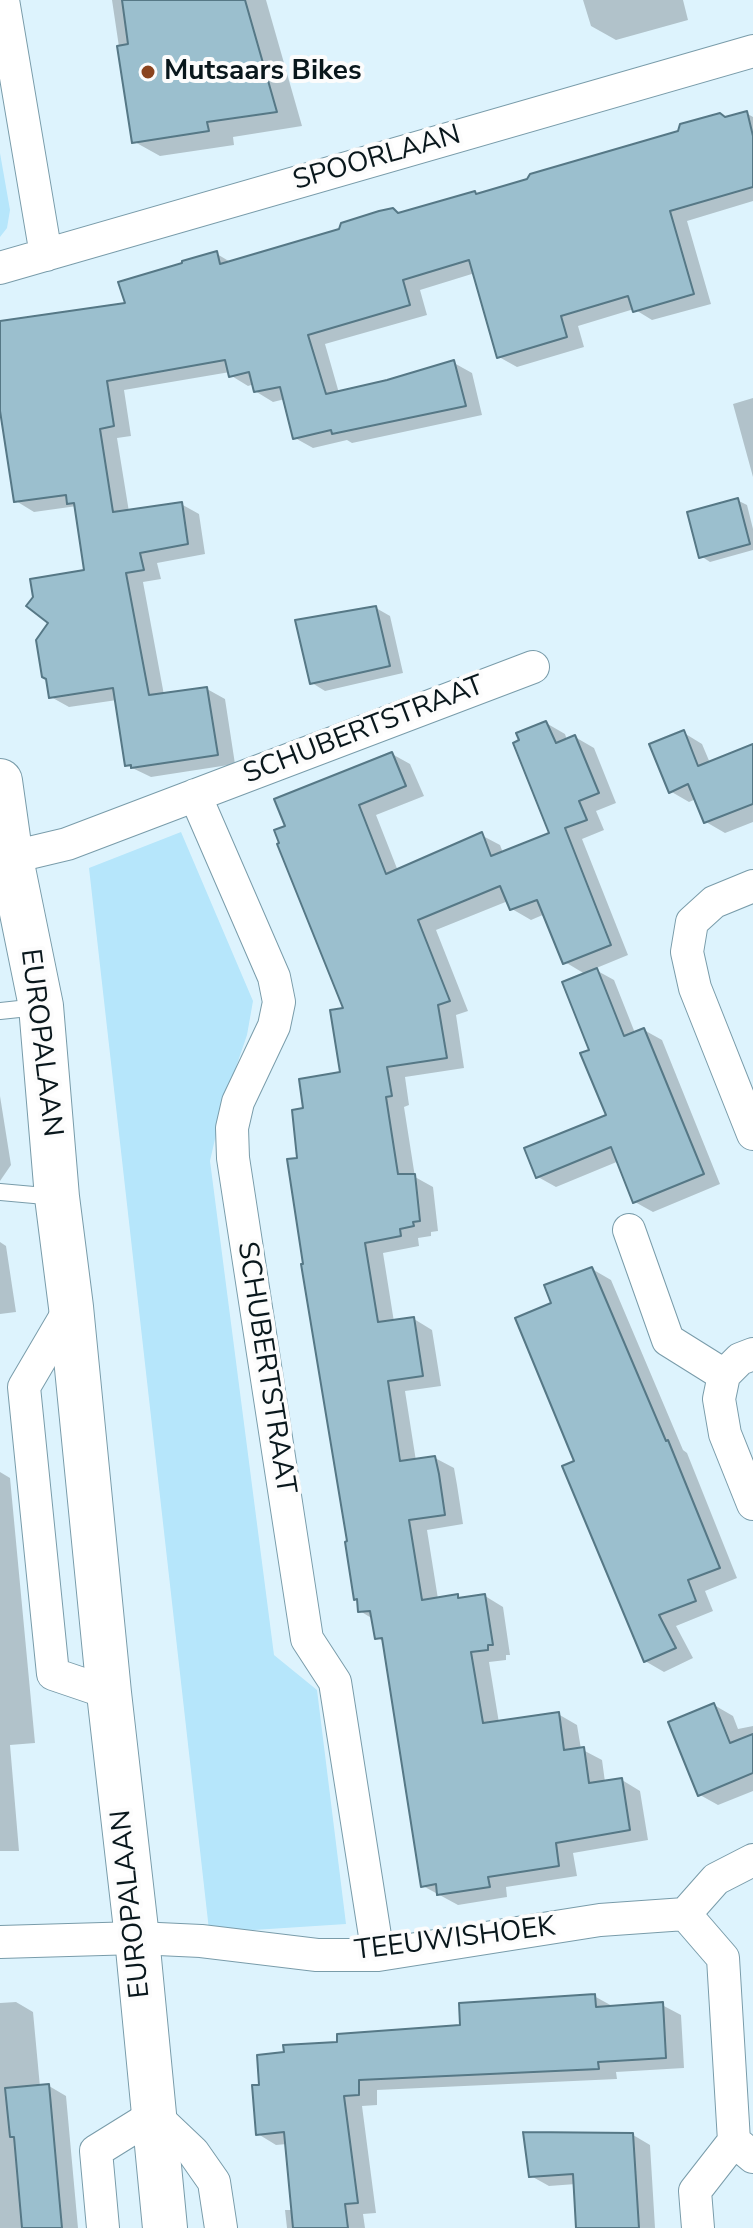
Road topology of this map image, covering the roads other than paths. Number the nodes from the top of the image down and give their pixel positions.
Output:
1 (3, 0) edge
2 (753, 51) edge
3 (46, 255) junction
4 (0, 268) edge
5 (533, 667) dead end
6 (0, 781) edge
7 (195, 795) junction
8 (6, 860) edge
9 (753, 886) edge
10 (20, 1008) edge
11 (753, 1134) edge
12 (0, 1192) edge
13 (57, 1197) junction
14 (629, 1230) dead end
15 (753, 1354) edge
16 (724, 1375) junction
17 (753, 1504) edge
18 (753, 1860) edge
19 (685, 1914) junction
20 (137, 1938) junction
21 (0, 1942) edge
22 (378, 1955) junction
23 (738, 1956) edge
24 (154, 2115) junction
25 (744, 2149) edge
26 (103, 2228) edge
27 (165, 2228) edge
28 (221, 2228) edge
29 (698, 2228) edge

1 - 3 street
2 - 3 street, SPOORLAAN
3 - 4 street, SPOORLAAN
5 - 7 street, SCHUBERTSTRAAT
6 - 8 main road, EUROPALAAN
7 - 8 street, SCHUBERTSTRAAT
7 - 22 street, SCHUBERTSTRAAT
8 - 10 main road, EUROPALAAN
9 - 11 street
10 - 13 main road, EUROPALAAN
12 - 13 lane
13 - 20 main road, EUROPALAAN
14 - 16 street
15 - 16 street
16 - 17 street
18 - 19 street
19 - 22 street, TEEUWISHOEK
19 - 23 street
20 - 21 street, TEEUWISHOEK
20 - 22 street, TEEUWISHOEK
20 - 24 main road, EUROPALAAN
23 - 25 street
24 - 26 street
24 - 27 main road, EUROPALAAN
24 - 28 street
25 - 29 street

